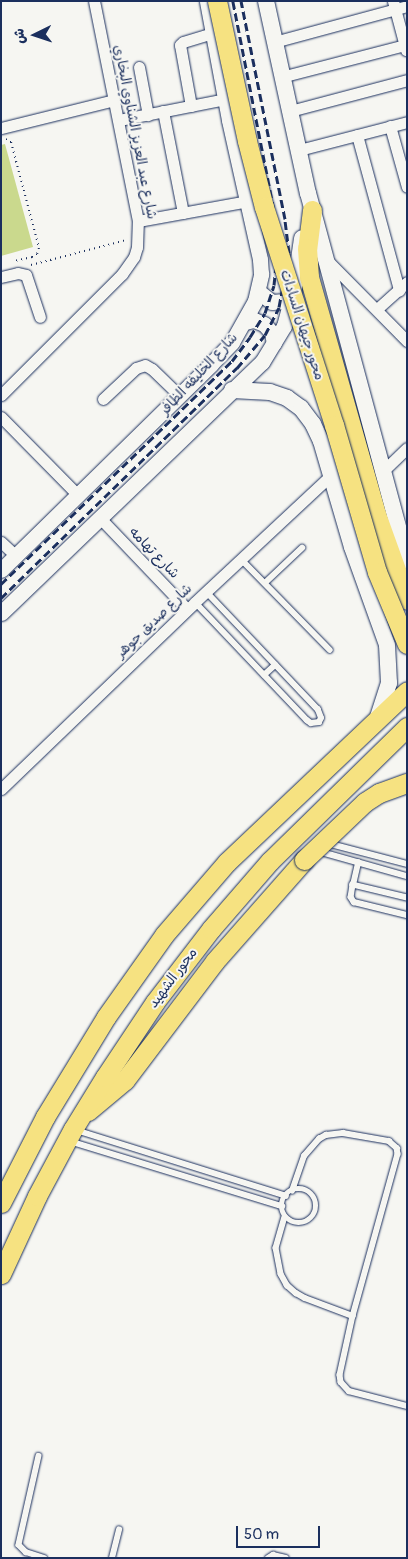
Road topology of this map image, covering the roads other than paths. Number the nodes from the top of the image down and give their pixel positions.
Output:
1 (94, 1) edge
2 (266, 1) edge
3 (210, 2) edge
4 (394, 5) edge
5 (407, 6) edge
6 (213, 33) junction
7 (274, 42) junction
8 (406, 48) edge
9 (139, 67) dead end
10 (281, 77) junction
11 (407, 80) edge
12 (225, 99) junction
13 (114, 100) junction
14 (191, 106) junction
15 (290, 111) junction
16 (163, 112) junction
17 (148, 115) junction
18 (119, 120) junction
19 (407, 122) edge
20 (390, 126) junction
21 (1, 128) edge
22 (357, 135) junction
23 (299, 150) junction
24 (407, 187) edge
25 (248, 201) junction
26 (310, 202) junction
27 (183, 213) junction
28 (138, 221) junction
29 (325, 258) junction
30 (1, 277) edge
31 (403, 286) edge
32 (259, 292) junction
33 (293, 293) junction
34 (378, 310) junction
35 (40, 317) dead end
36 (245, 322) junction
37 (407, 341) edge
38 (274, 343) junction
39 (232, 390) junction
40 (1, 395) edge
41 (180, 396) junction
42 (103, 399) dead end
43 (1, 416) edge
44 (407, 448) edge
45 (381, 473) junction
46 (330, 476) junction
47 (79, 496) junction
48 (100, 518) junction
49 (1, 542) edge
50 (302, 548) dead end
51 (16, 556) junction
52 (241, 559) junction
53 (407, 561) edge
54 (1, 570) edge
55 (265, 583) junction
56 (206, 592) junction
57 (407, 600) edge
58 (191, 606) junction
59 (1, 613) edge
60 (407, 638) edge
61 (387, 644) junction
62 (407, 644) edge
63 (330, 650) dead end
64 (275, 665) junction
65 (264, 675) junction
66 (407, 690) edge
67 (377, 718) junction
68 (407, 727) edge
69 (3, 783) edge
70 (407, 783) edge
71 (313, 839) dead end
72 (299, 844) junction
73 (358, 863) junction
74 (407, 864) edge
75 (407, 876) edge
76 (353, 885) junction
77 (407, 898) edge
78 (407, 915) edge
79 (74, 1128) junction
80 (292, 1191) junction
81 (286, 1196) junction
82 (1, 1203) edge
83 (282, 1206) junction
84 (286, 1217) junction
85 (1, 1274) edge
86 (353, 1316) junction
87 (407, 1406) edge
88 (40, 1456) dead end
89 (119, 1530) dead end
90 (44, 1558) edge
91 (112, 1558) edge
92 (268, 1558) edge
93 (286, 1558) edge

1 - 13 street, شارع عبد العزيز الشناوي البخاري
2 - 7 main road
3 - 6 street, شارع الخليفه الظافر
3 - 62 main road, محور جيهان السادات, bridge
4 - 5 street
4 - 7 street
4 - 8 street
6 - 12 street, شارع الخليفه الظافر
6 - 14 street
7 - 10 main road
8 - 10 street
9 - 17 street
10 - 15 main road
11 - 15 street
12 - 14 street
12 - 25 street, شارع الخليفه الظافر
13 - 18 street, شارع عبد العزيز الشناوي البخاري
13 - 21 street
14 - 16 street
15 - 23 main road
16 - 17 street
16 - 27 street
17 - 18 street
18 - 28 street, شارع عبد العزيز الشناوي البخاري
19 - 20 street
20 - 22 street
20 - 24 street
22 - 23 street
22 - 31 street
23 - 26 main road
25 - 27 street
25 - 32 street, شارع الخليفه الظافر
26 - 29 main road
26 - 33 street
26 - 57 main road, محور جيهان السادات
27 - 28 street
28 - 40 street, شارع عبد العزيز الشناوي البخاري
29 - 34 street
29 - 45 main road
30 - 35 street
31 - 34 street
32 - 33 street
32 - 36 street, شارع الخليفه الظافر
33 - 38 street
34 - 37 street
36 - 38 street
36 - 41 street, شارع الخليفه الظافر
38 - 39 street
39 - 46 main road
39 - 48 street
41 - 42 street
41 - 47 street, شارع الخليفه الظافر
43 - 47 street
44 - 45 street
45 - 53 main road
46 - 52 street, شارع صديق جوهر
46 - 61 main road
47 - 51 street, شارع الخليفه الظافر
48 - 58 street, شارع تهامه
48 - 59 street
49 - 51 street
50 - 55 lane
51 - 54 street, شارع الخليفه الظافر
52 - 55 lane
52 - 56 street, شارع صديق جوهر
55 - 63 lane
56 - 58 street, شارع صديق جوهر
56 - 64 lane
58 - 65 lane
58 - 69 street, شارع صديق جوهر
60 - 61 main road
61 - 67 main road
64 - 65 lane
64 - 65 lane
66 - 67 main road
67 - 82 main road
68 - 72 main road, محور الشهيد
70 - 72 main road, bridge
71 - 74 lane
72 - 73 lane
72 - 79 main road
72 - 79 main road, محور الشهيد
73 - 75 lane
73 - 76 lane
76 - 77 lane
76 - 78 lane
79 - 81 lane
79 - 83 lane
79 - 85 main road, محور الشهيد
80 - 81 lane
80 - 84 lane
80 - 86 lane
81 - 83 lane
83 - 84 lane
84 - 86 lane
86 - 87 lane
88 - 90 lane
89 - 91 lane
92 - 93 lane

